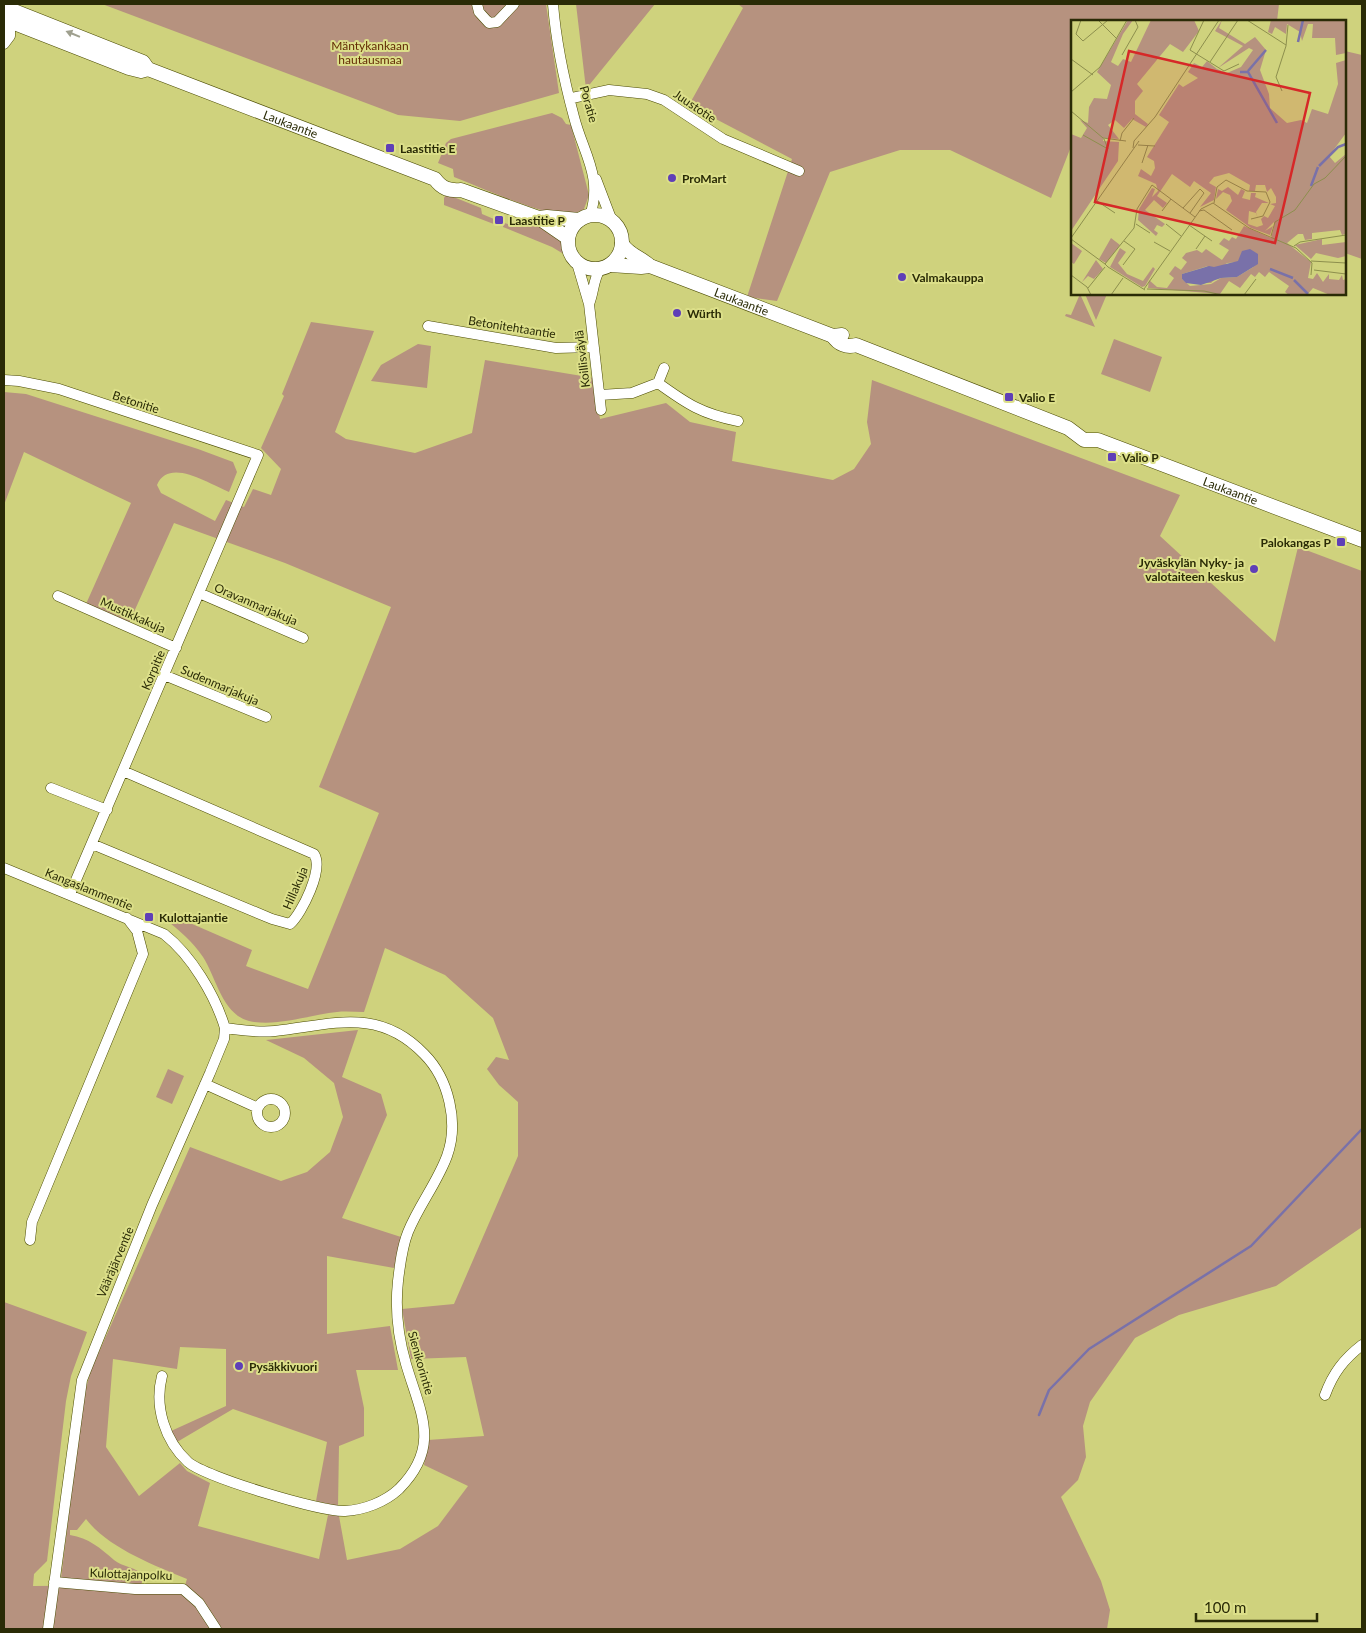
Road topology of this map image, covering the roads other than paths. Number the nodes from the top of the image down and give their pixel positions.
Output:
1 (477, 4) edge
2 (514, 4) edge
3 (553, 4) edge
4 (6, 16) edge
5 (4, 44) edge
6 (563, 68) junction
7 (574, 98) junction
8 (586, 148) junction
9 (799, 171) dead end
10 (594, 176) junction
11 (539, 218) junction
12 (584, 218) junction
13 (612, 221) junction
14 (568, 238) junction
15 (622, 244) junction
16 (577, 263) junction
17 (650, 266) junction
18 (605, 267) junction
19 (589, 304) junction
20 (428, 326) dead end
21 (593, 347) junction
22 (664, 368) dead end
23 (4, 380) edge
24 (658, 383) junction
25 (600, 395) junction
26 (601, 410) dead end
27 (738, 421) dead end
28 (258, 456) joint
29 (1362, 540) edge
30 (199, 593) junction
31 (58, 596) dead end
32 (303, 638) dead end
33 (176, 648) junction
34 (164, 675) junction
35 (266, 717) dead end
36 (123, 771) junction
37 (56, 790) dead end
38 (106, 810) junction
39 (92, 844) junction
40 (4, 868) edge
41 (70, 894) junction
42 (127, 918) junction
43 (225, 1028) junction
44 (205, 1084) junction
45 (258, 1108) dead end
46 (30, 1240) dead end
47 (1362, 1345) edge
48 (162, 1376) dead end
49 (1325, 1395) dead end
50 (54, 1582) junction
51 (48, 1629) edge
52 (216, 1629) edge

1 - 2 street
3 - 6 street, Poratie
4 - 5 street
4 - 11 main road, Laukaantie
6 - 7 street, Poratie
6 - 8 street, Poratie
7 - 8 street, Poratie
7 - 9 street, Juustotie
8 - 10 street, Poratie
10 - 12 street, Poratie
10 - 13 street, Poratie
11 - 12 main road, Laukaantie
11 - 14 main road, Laukaantie
12 - 13 main road
12 - 14 main road
13 - 15 main road
14 - 16 main road
15 - 17 main road, Laukaantie
15 - 18 main road
16 - 18 main road
16 - 19 street, Koillisväylä
17 - 18 main road, Laukaantie
17 - 29 main road, Laukaantie
18 - 19 street, Koillisväylä
19 - 21 street, Koillisväylä
20 - 21 street, Betonitehtaantie
21 - 25 street, Koillisväylä
22 - 24 street
23 - 28 street, Betonitie
24 - 25 street
24 - 27 street
25 - 26 street, Koillisväylä
28 - 30 street, Korpitie
30 - 32 street, Oravanmarjakuja
30 - 33 street, Korpitie
31 - 33 street, Mustikkakuja
33 - 34 street, Korpitie
34 - 35 street, Sudenmarjakuja
34 - 36 street, Korpitie
36 - 38 street, Korpitie
36 - 39 street, Hillakuja
37 - 38 street
38 - 39 street, Korpitie
39 - 41 street, Korpitie
40 - 41 street, Kangaslammentie
41 - 42 street, Kangaslammentie
42 - 43 street, Kangaslammentie
42 - 46 street
43 - 44 street, Vääräjärventie
43 - 48 street, Sienikorintie
44 - 45 street
44 - 50 street, Vääräjärventie
47 - 49 street
50 - 51 street, Vääräjärventie
50 - 52 street, Kulottajanpolku

